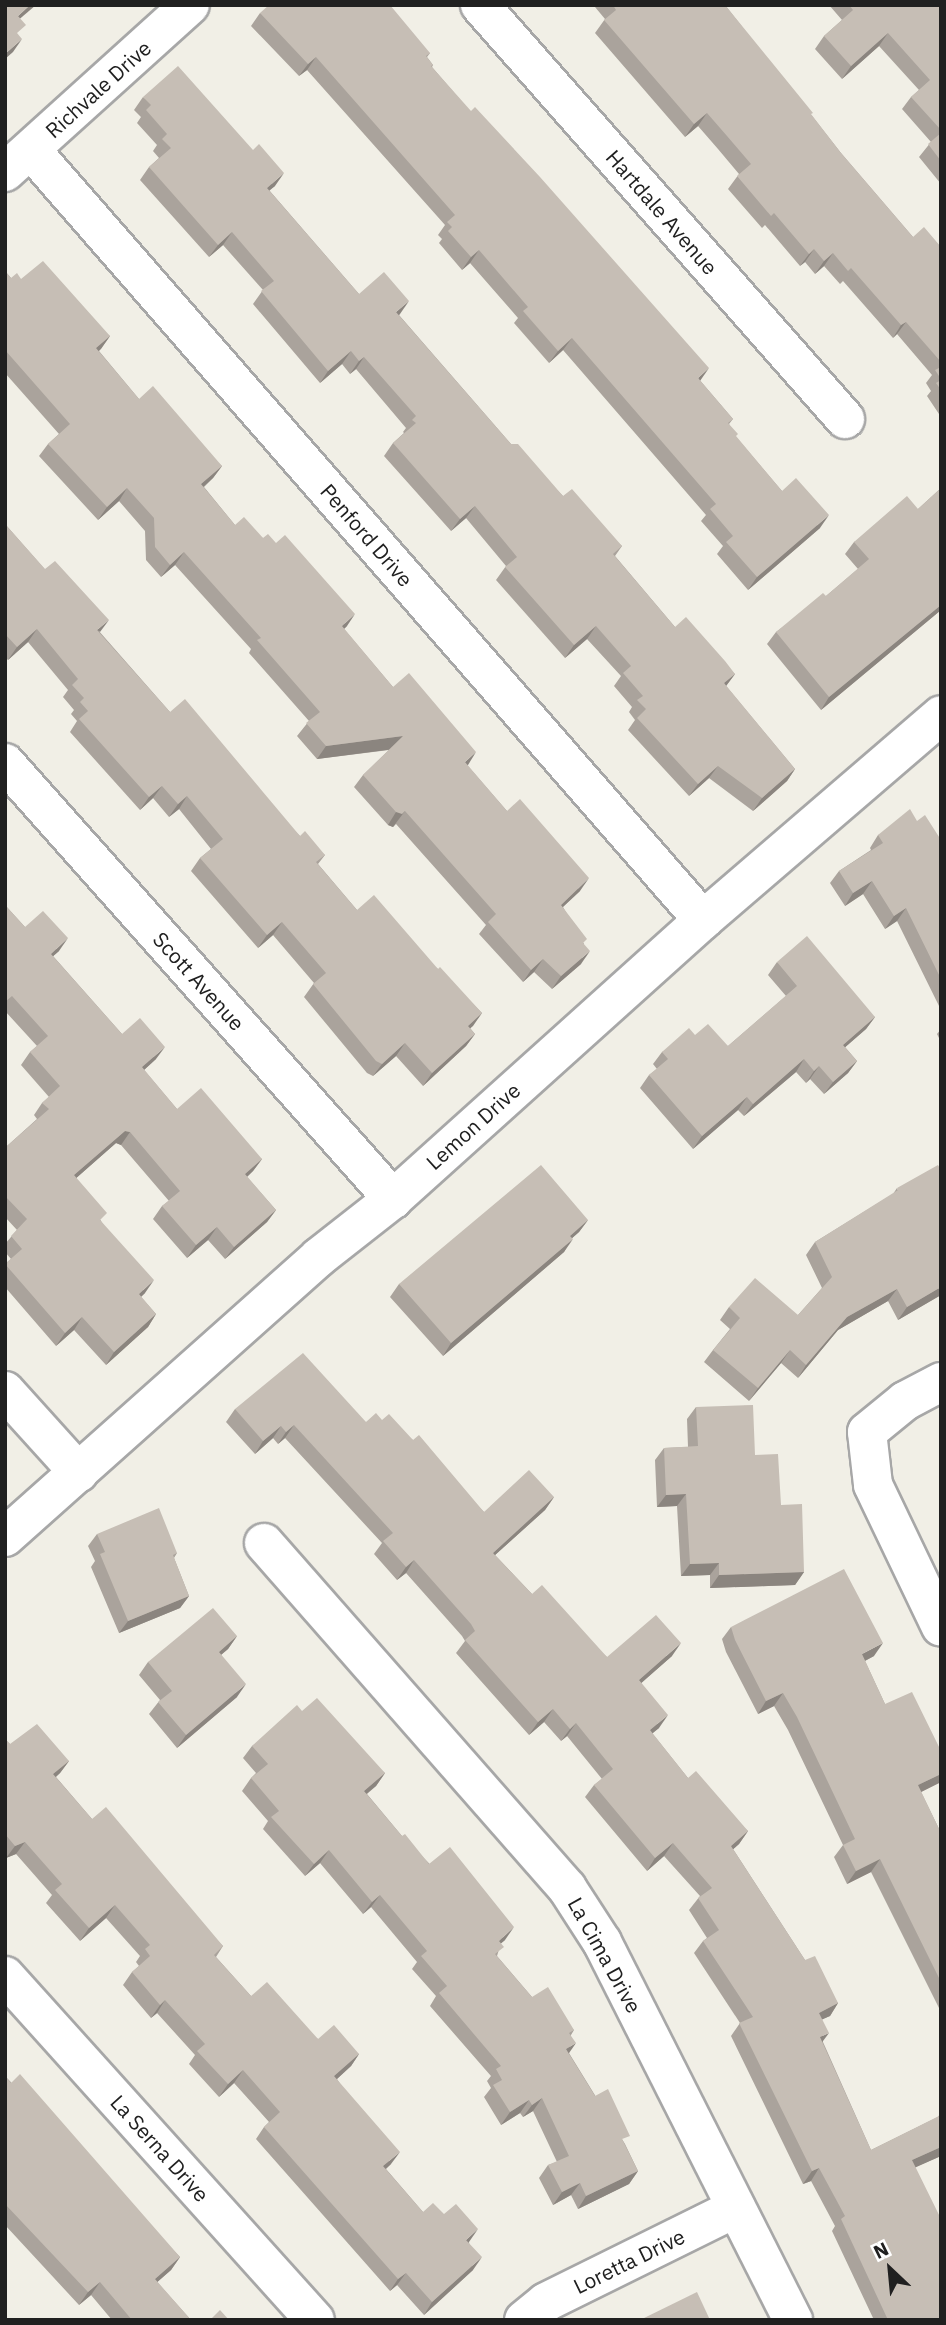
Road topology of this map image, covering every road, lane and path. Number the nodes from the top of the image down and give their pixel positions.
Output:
1 (190, 5) edge
2 (483, 6) edge
3 (18, 161) edge
4 (845, 419) dead end
5 (941, 715) edge
6 (5, 763) edge
7 (703, 920) junction
8 (393, 1199) junction
9 (941, 1381) edge
10 (5, 1391) edge
11 (79, 1473) junction
12 (5, 1538) edge
13 (264, 1544) dead end
14 (941, 1627) edge
15 (5, 1976) edge
16 (736, 2208) junction
17 (315, 2320) edge
18 (524, 2320) edge
19 (793, 2320) edge

1 - 3 street, Richvale Drive
2 - 4 street, Hartdale Avenue
3 - 7 street, Penford Drive
5 - 7 street, Lemon Drive
6 - 8 street, Scott Avenue
7 - 8 street, Lemon Drive
8 - 11 street, Lemon Drive
9 - 14 street
10 - 11 street
11 - 12 street, Lemon Drive
13 - 16 street, La Cima Drive
15 - 17 street, La Serna Drive
16 - 18 street, Loretta Drive
16 - 19 street, La Cima Drive

